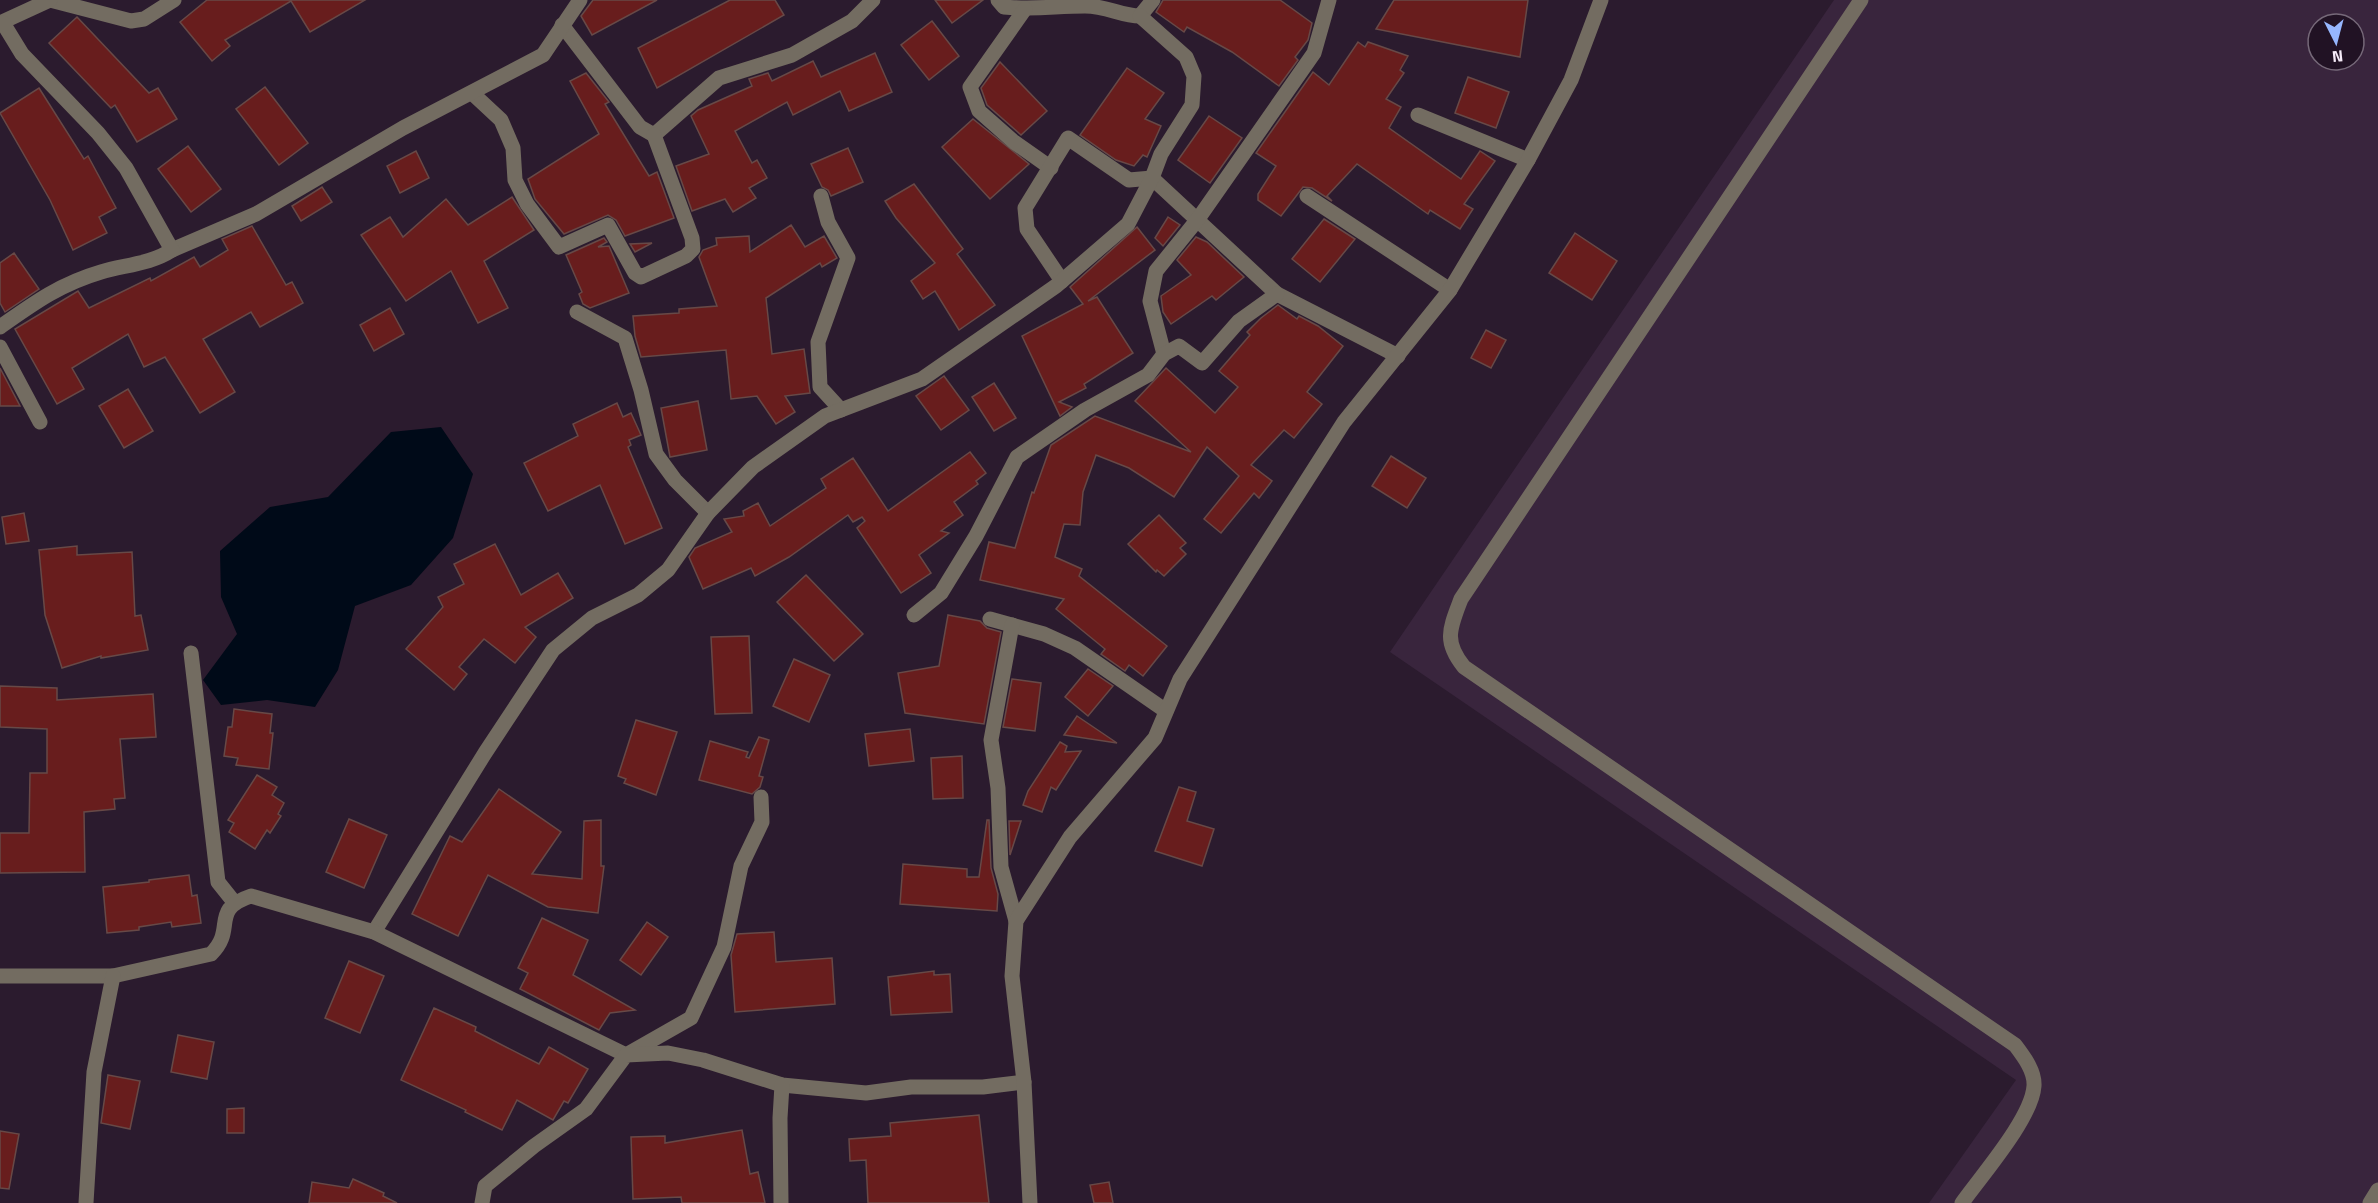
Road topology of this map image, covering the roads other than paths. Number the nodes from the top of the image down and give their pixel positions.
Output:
1 (50, 0) edge
2 (174, 0) edge
3 (580, 0) edge
4 (873, 0) edge
5 (998, 0) edge
6 (1153, 0) edge
7 (1329, 0) edge
8 (1601, 0) edge
9 (1861, 0) edge
10 (1025, 9) junction
11 (1140, 16) junction
12 (2, 23) edge
13 (562, 25) junction
14 (472, 93) junction
15 (1418, 115) dead end
16 (654, 135) junction
17 (1528, 160) junction
18 (1051, 168) junction
19 (1152, 178) junction
20 (821, 196) dead end
21 (1307, 196) dead end
22 (1198, 219) junction
23 (172, 250) junction
24 (1062, 281) junction
25 (1450, 290) junction
26 (1277, 294) junction
27 (577, 312) dead end
28 (0, 327) edge
29 (0, 346) edge
30 (1164, 354) junction
31 (1398, 356) junction
32 (841, 410) junction
33 (40, 422) dead end
34 (708, 513) junction
35 (914, 615) dead end
36 (990, 619) dead end
37 (1012, 625) junction
38 (191, 653) dead end
39 (1166, 711) junction
40 (761, 797) dead end
41 (234, 902) junction
42 (1016, 921) junction
43 (374, 932) junction
44 (0, 976) edge
45 (113, 976) junction
46 (626, 1055) junction
47 (1024, 1082) junction
48 (782, 1085) junction
49 (2378, 1190) edge
50 (86, 1203) edge
51 (482, 1203) edge
52 (781, 1203) edge
53 (1030, 1203) edge
54 (1962, 1203) edge
55 (2370, 1203) edge

1 - 2 street
1 - 12 street
3 - 13 street
4 - 16 street
5 - 10 street
6 - 11 street
7 - 22 street
8 - 17 street
9 - 54 street
10 - 11 street
10 - 18 street
11 - 19 street
12 - 23 street
13 - 14 street
13 - 16 street
14 - 16 street
14 - 23 street
15 - 17 street
17 - 25 street
18 - 19 street
18 - 24 street
19 - 22 street
19 - 24 street
20 - 32 street
21 - 25 street
22 - 26 street
22 - 30 street
23 - 28 street
24 - 32 street
25 - 31 street
26 - 30 street
26 - 31 street
27 - 34 street
29 - 33 street
30 - 35 street
31 - 39 street
32 - 34 street
34 - 43 street
36 - 37 street
37 - 39 street
37 - 42 street
38 - 41 street
39 - 42 street
40 - 46 street
41 - 43 street
41 - 45 street
42 - 47 street
43 - 46 street
44 - 45 street
45 - 50 street
46 - 48 street
46 - 51 street
47 - 48 street
47 - 53 street
48 - 52 street
49 - 55 street

